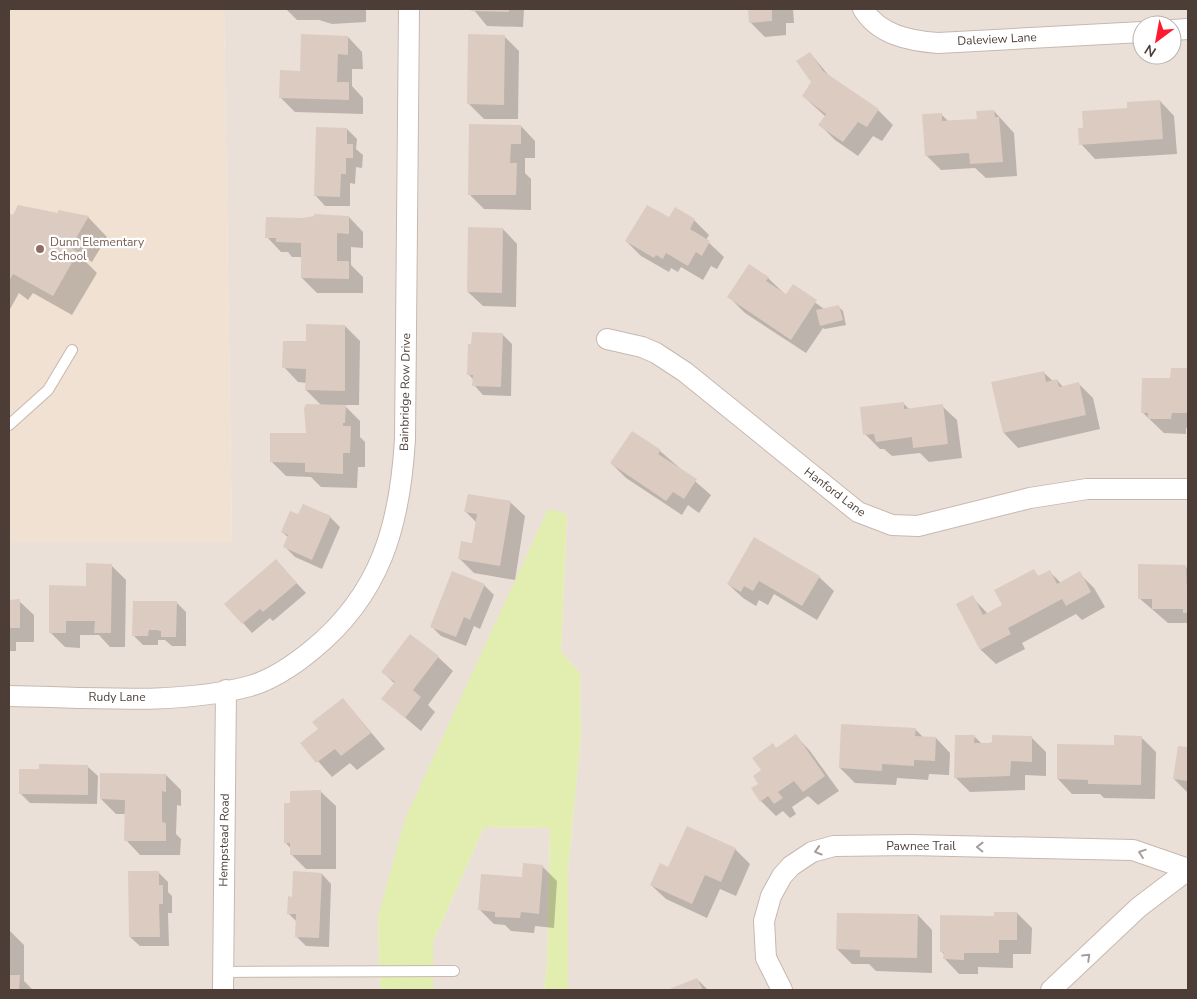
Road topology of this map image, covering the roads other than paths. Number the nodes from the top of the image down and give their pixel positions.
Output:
1 (409, 9) edge
2 (863, 9) edge
3 (1132, 33) edge
4 (607, 339) dead end
5 (72, 350) dead end
6 (9, 425) edge
7 (1188, 489) edge
8 (226, 690) junction
9 (9, 696) edge
10 (1188, 869) edge
11 (454, 972) dead end
12 (223, 981) edge
13 (782, 990) edge
14 (1051, 990) edge

1 - 8 street, Bainbridge Row Drive
2 - 3 street, Daleview Lane
4 - 7 street, Hanford Lane
5 - 6 lane
8 - 9 street, Rudy Lane
8 - 12 street, Hempstead Road
10 -> 13 street, Pawnee Trail
14 -> 10 street, Pawnee Trail
11 - 12 lane

